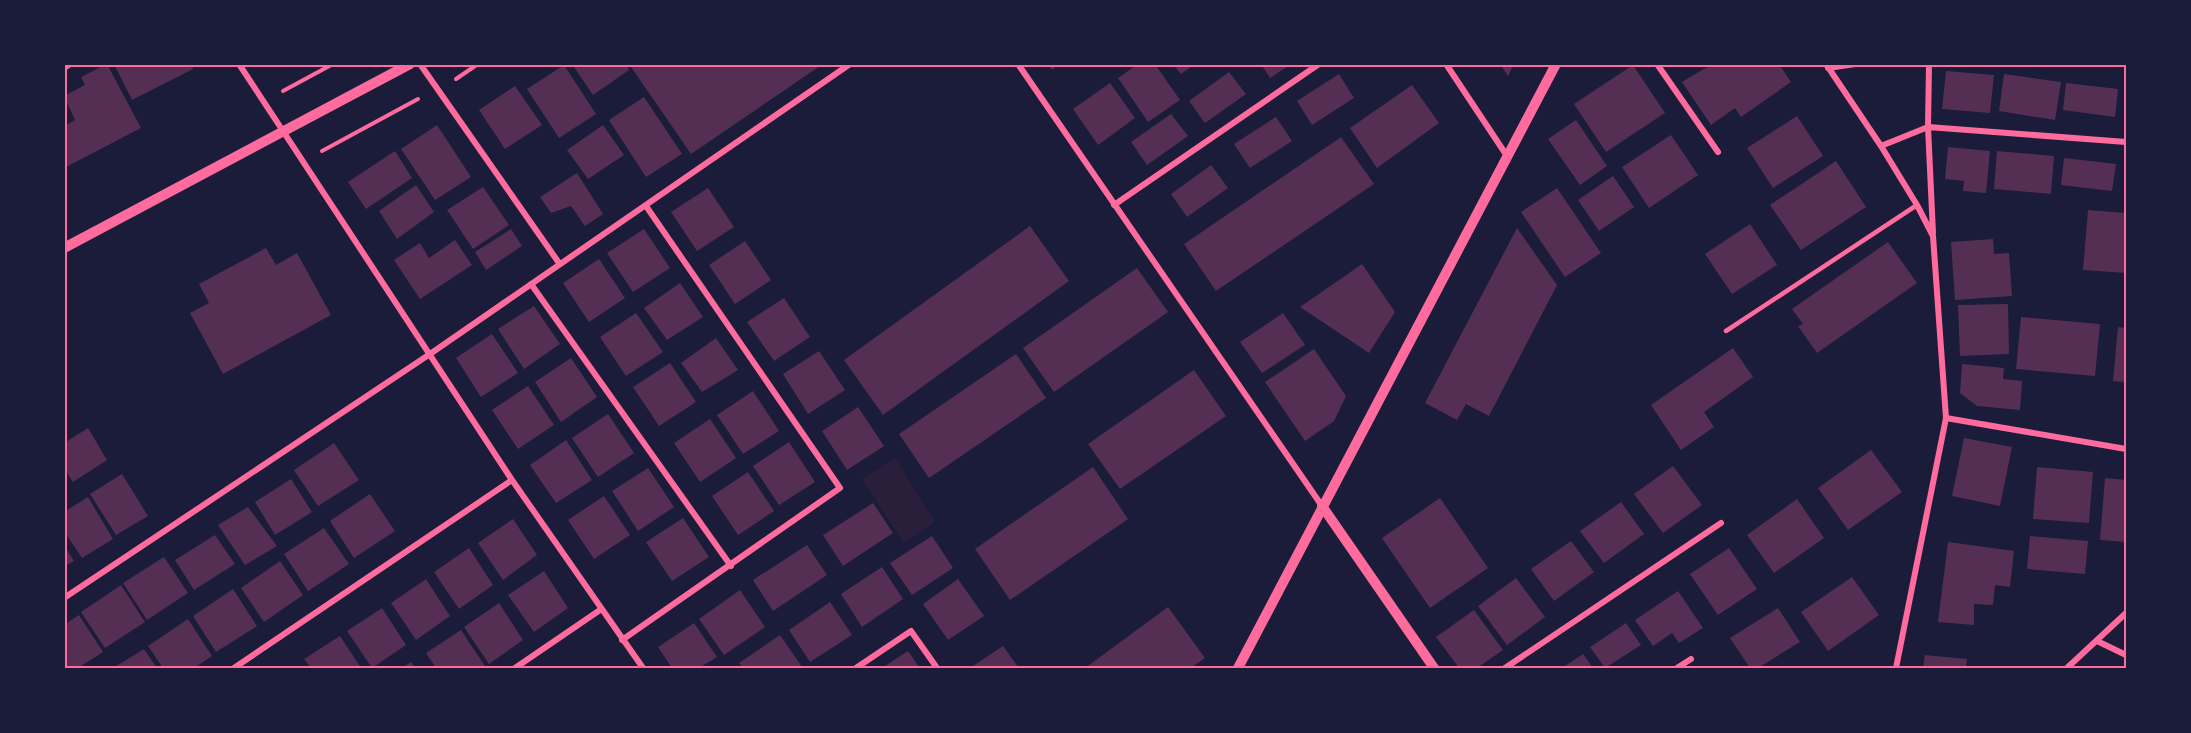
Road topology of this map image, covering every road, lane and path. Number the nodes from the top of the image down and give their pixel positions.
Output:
1 (70, 64) edge
2 (239, 64) edge
3 (333, 64) edge
4 (410, 64) edge
5 (420, 64) edge
6 (478, 64) edge
7 (850, 64) edge
8 (1018, 64) edge
9 (1318, 64) edge
10 (1446, 64) edge
11 (1556, 64) edge
12 (1657, 64) edge
13 (1855, 64) edge
14 (1929, 64) edge
15 (1827, 66) edge
16 (64, 68) edge
17 (458, 78) dead end
18 (419, 98) dead end
19 (264, 101) junction
20 (1928, 127) junction
21 (285, 132) junction
22 (2127, 142) edge
23 (1881, 147) junction
24 (1718, 152) dead end
25 (1507, 156) junction
26 (304, 160) junction
27 (1917, 204) junction
28 (646, 206) junction
29 (1114, 206) junction
30 (1933, 236) junction
31 (64, 248) edge
32 (558, 263) junction
33 (531, 284) junction
34 (1726, 331) dead end
35 (430, 354) junction
36 (1946, 418) junction
37 (2127, 449) edge
38 (512, 480) junction
39 (1322, 506) junction
40 (1721, 523) dead end
41 (731, 566) junction
42 (64, 598) edge
43 (600, 610) junction
44 (2127, 613) edge
45 (622, 640) junction
46 (2097, 641) junction
47 (2127, 655) edge
48 (1690, 659) dead end
49 (234, 669) edge
50 (514, 669) edge
51 (643, 669) edge
52 (856, 669) edge
53 (937, 669) edge
54 (1238, 669) edge
55 (1434, 669) edge
56 (1505, 669) edge
57 (1677, 669) edge
58 (1896, 669) edge
59 (2067, 669) edge

1 - 16 street
2 - 19 street
3 - 19 path
4 - 21 street
5 - 32 street
6 - 17 path
7 - 28 street
8 - 29 street
9 - 29 street
10 - 25 street
11 - 25 street
12 - 24 street
13 - 15 street
14 - 20 street
15 - 23 street
18 - 26 path
19 - 21 street
20 - 22 street
20 - 23 street
20 - 30 street
21 - 26 street
21 - 31 street
23 - 27 street
25 - 39 street
26 - 35 street
27 - 30 street
27 - 34 lane
28 - 32 street
28 - 41 street
29 - 39 street
30 - 36 street
32 - 33 street
33 - 35 street
33 - 41 street
35 - 38 street
35 - 42 street
36 - 37 street
36 - 58 street
38 - 43 street
38 - 49 street
39 - 54 street
39 - 55 street
40 - 56 street
41 - 45 street
43 - 45 street
43 - 50 street
44 - 46 street
45 - 51 street
46 - 47 street
46 - 59 street
48 - 57 street
52 - 53 street

